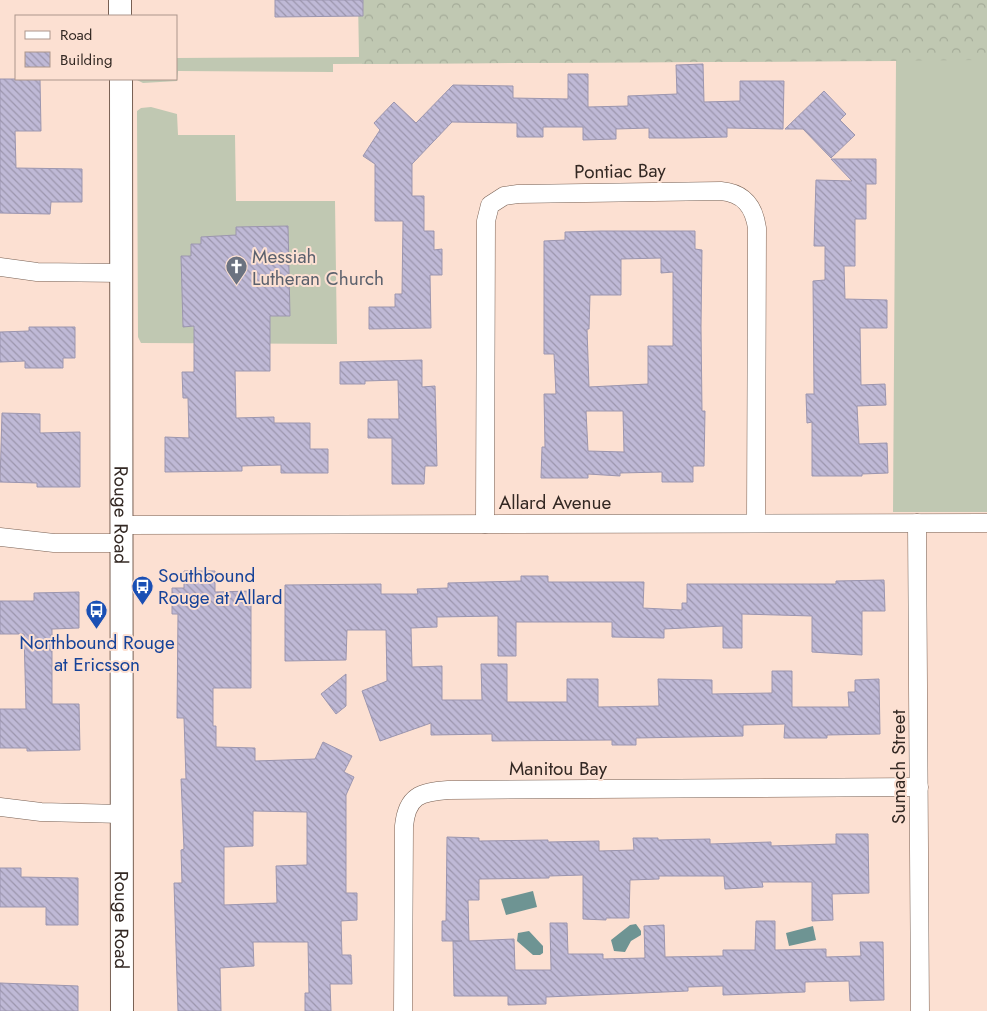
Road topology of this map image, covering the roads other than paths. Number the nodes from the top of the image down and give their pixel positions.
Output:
1 (120, 0) edge
2 (120, 15) edge
3 (121, 80) edge
4 (0, 267) edge
5 (122, 272) junction
6 (756, 523) junction
7 (917, 523) junction
8 (485, 524) junction
9 (987, 524) edge
10 (122, 534) junction
11 (0, 537) edge
12 (919, 787) junction
13 (0, 807) edge
14 (122, 814) junction
15 (122, 1011) edge
16 (404, 1011) edge
17 (920, 1011) edge

1 - 2 street
3 - 5 street, Rouge Road
4 - 5 street
5 - 10 street, Rouge Road
6 - 7 street, Allard Avenue
6 - 8 street, Allard Avenue
6 - 8 street, Pontiac Bay
7 - 9 street, Allard Avenue
7 - 12 street, Sumach Street
8 - 10 street, Allard Avenue
10 - 11 street, Allard Avenue
10 - 14 street, Rouge Road
12 - 16 street, Manitou Bay
12 - 17 street, Sumach Street
13 - 14 street
14 - 15 street, Rouge Road

